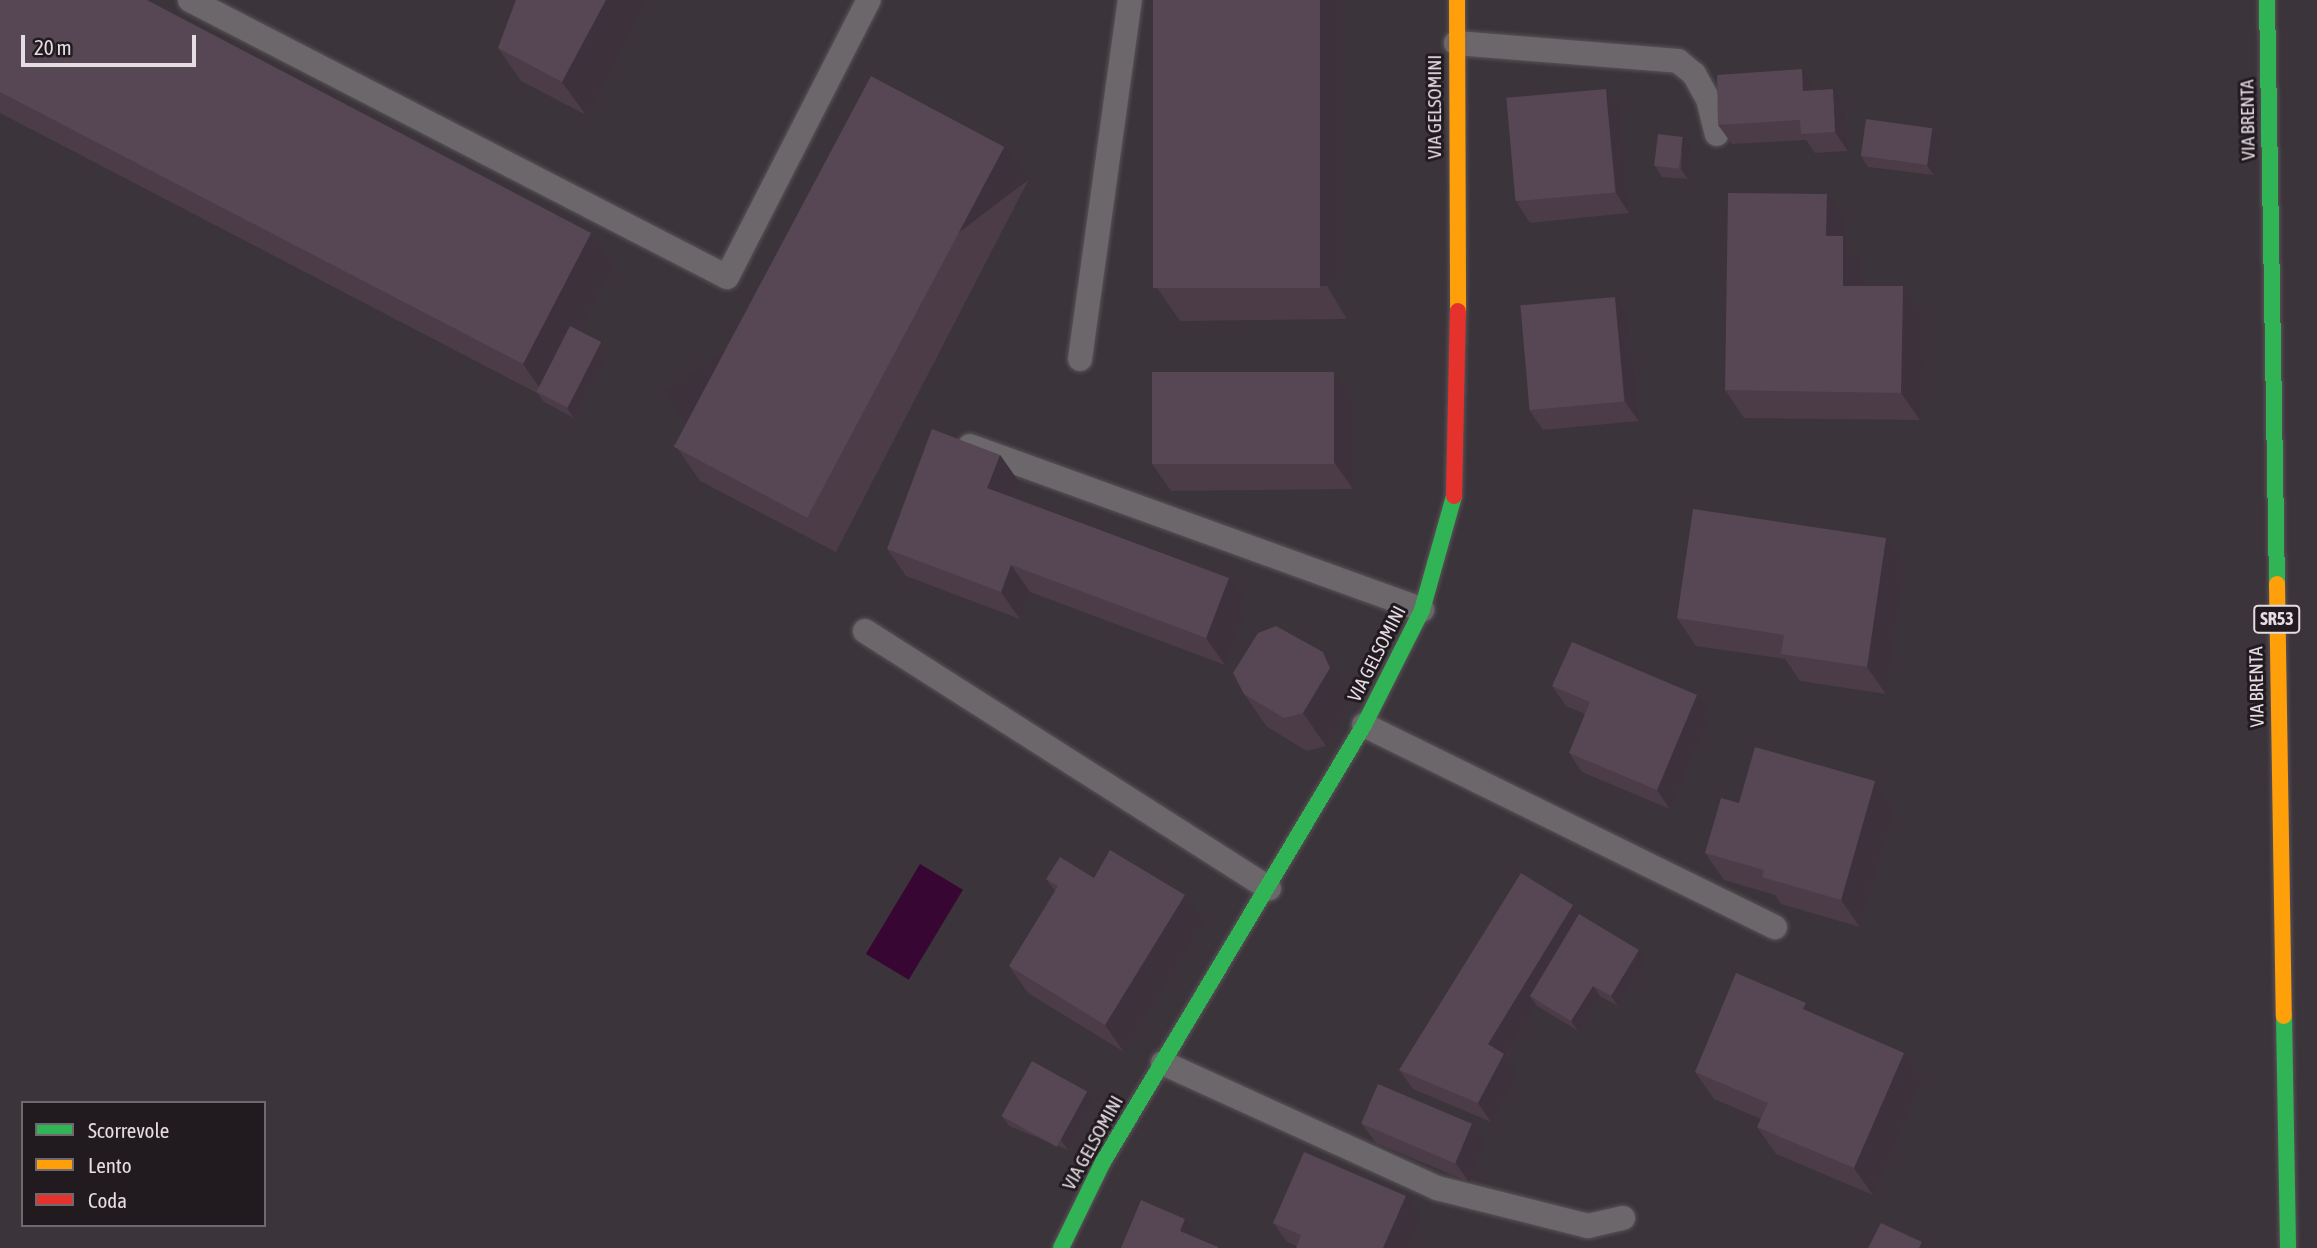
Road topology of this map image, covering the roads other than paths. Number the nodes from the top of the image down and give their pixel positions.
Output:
1 (190, 0) edge
2 (869, 0) edge
3 (1457, 0) edge
4 (2267, 0) edge
5 (1127, 2) edge
6 (1456, 43) junction
7 (1717, 134) edge
8 (1080, 359) dead end
9 (953, 440) edge
10 (1422, 610) junction
11 (865, 631) dead end
12 (1364, 724) junction
13 (1269, 888) junction
14 (1775, 927) dead end
15 (1163, 1063) junction
16 (1623, 1218) dead end
17 (1061, 1248) edge
18 (2288, 1248) edge

1 - 2 lane
3 - 6 main road, VIA GELSOMINI
4 - 18 main road, VIA BRENTA / SR53
5 - 8 lane
6 - 7 lane
6 - 10 main road, VIA GELSOMINI
9 - 10 lane
10 - 12 main road, VIA GELSOMINI
11 - 13 lane
12 - 13 main road, VIA GELSOMINI
12 - 14 lane
13 - 15 main road, VIA GELSOMINI
15 - 16 lane
15 - 17 main road, VIA GELSOMINI

